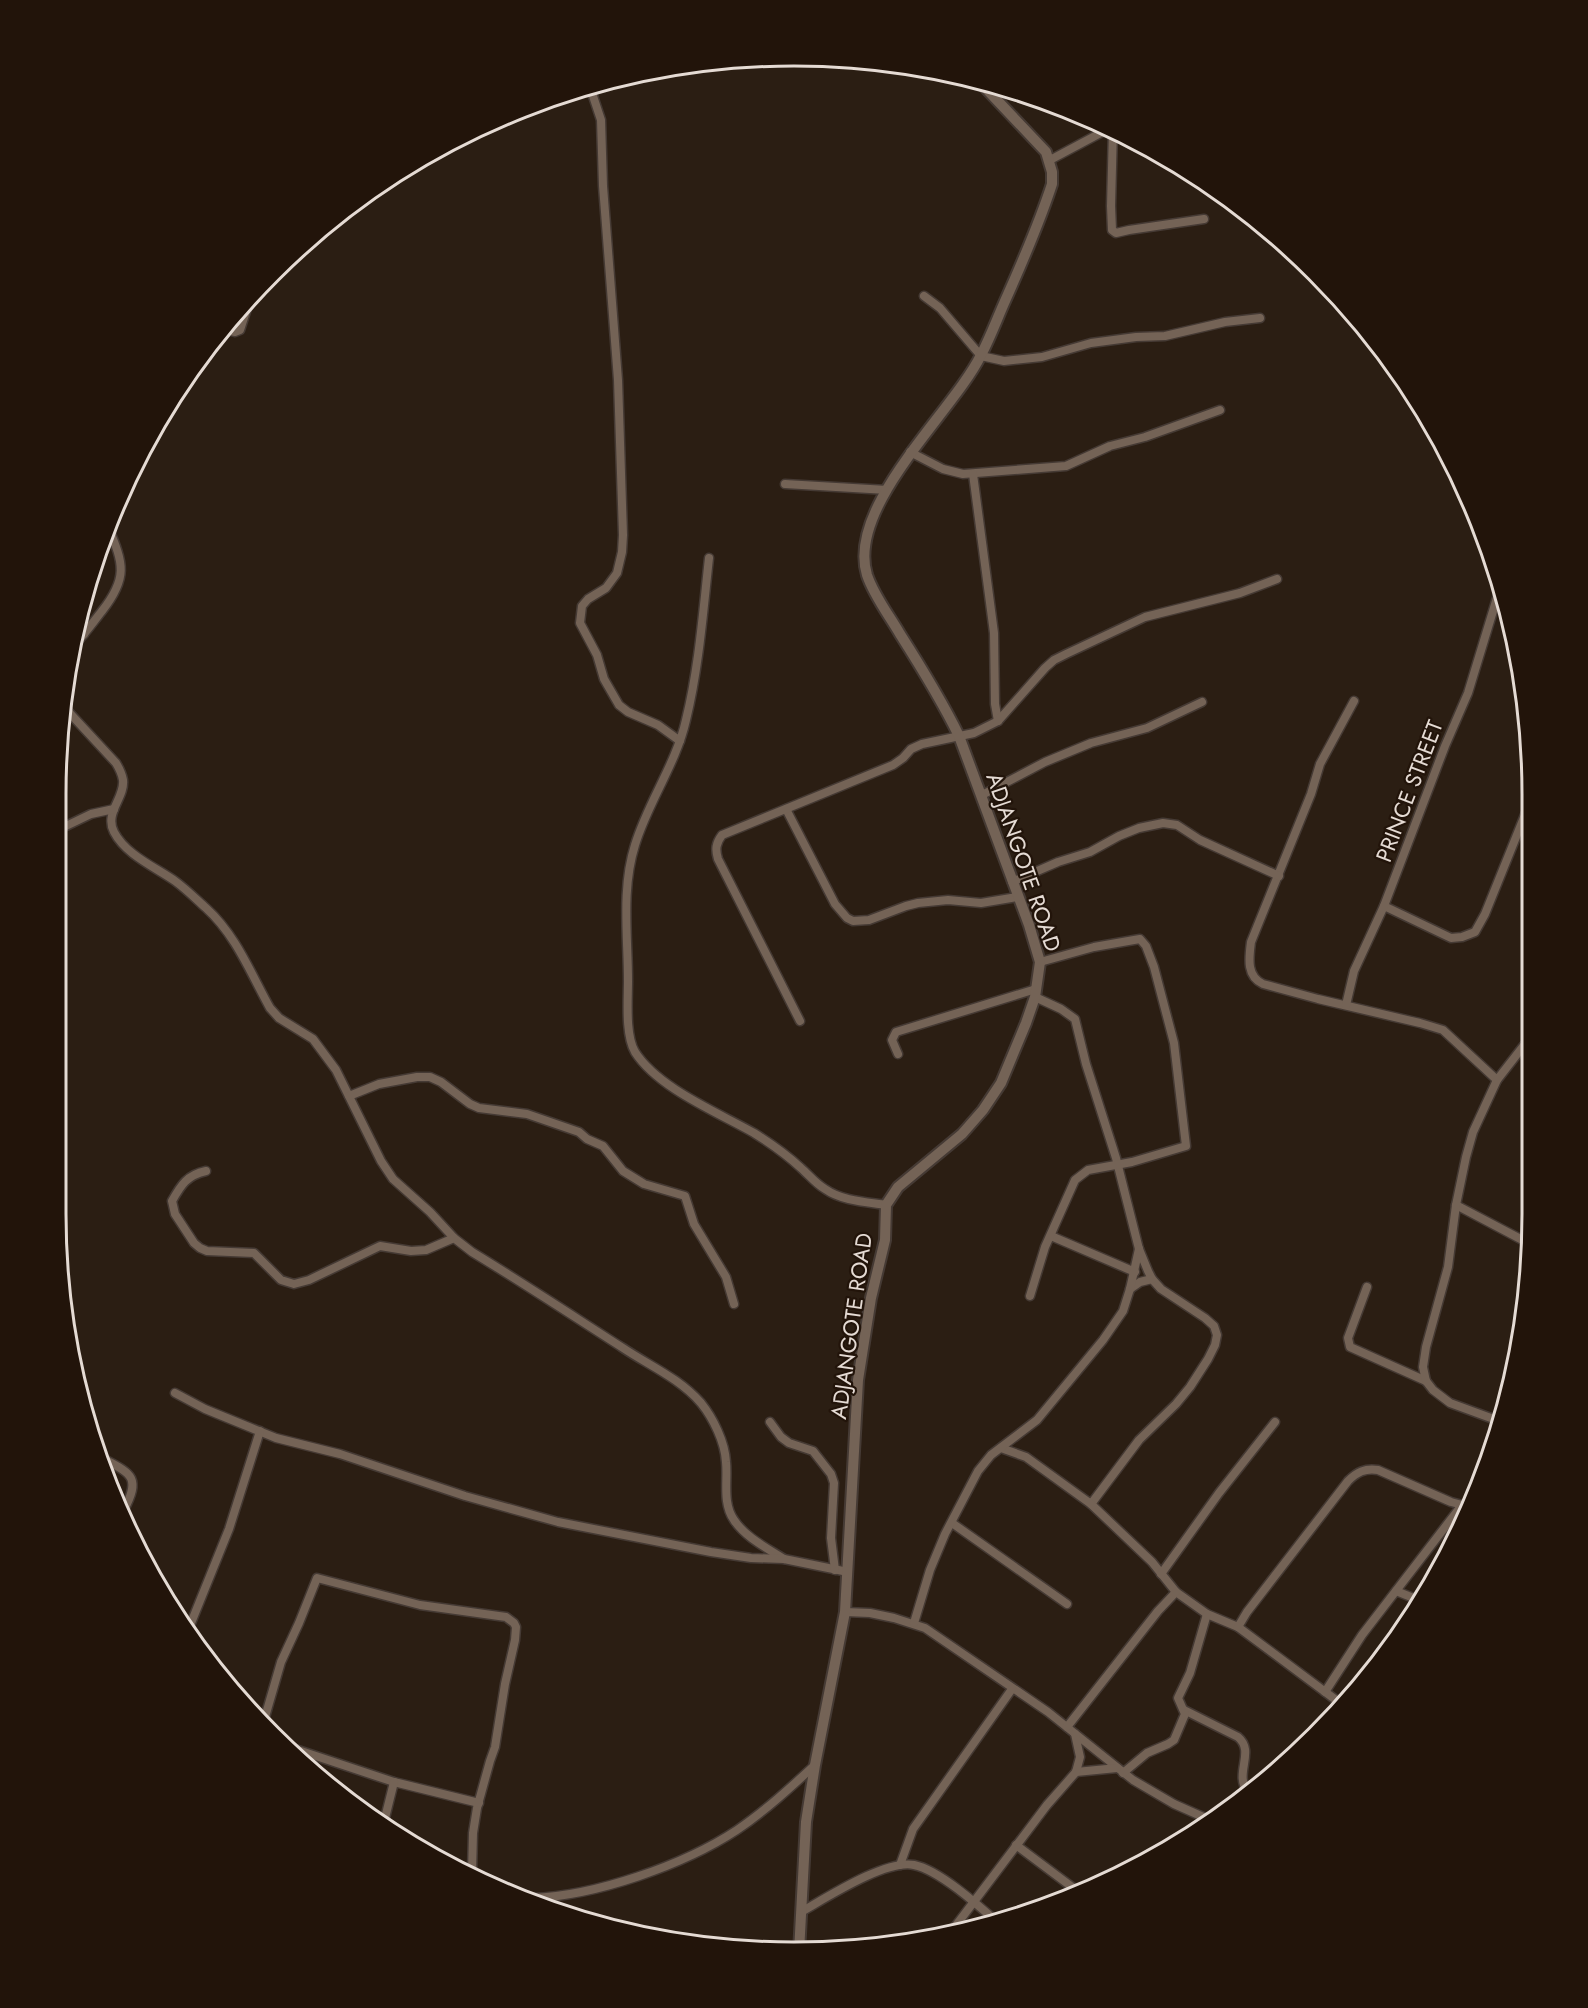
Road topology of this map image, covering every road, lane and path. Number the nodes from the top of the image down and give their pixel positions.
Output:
1 (991, 94) edge
2 (593, 95) edge
3 (1100, 134) edge
4 (1111, 139) edge
5 (1050, 160) junction
6 (1204, 219) dead end
7 (924, 296) dead end
8 (244, 318) edge
9 (1260, 318) dead end
10 (232, 331) edge
11 (981, 356) junction
12 (1220, 410) dead end
13 (910, 452) junction
14 (973, 474) junction
15 (784, 484) dead end
16 (887, 490) junction
17 (113, 538) edge
18 (709, 558) dead end
19 (1277, 579) dead end
20 (1497, 607) edge
21 (85, 632) edge
22 (1354, 701) dead end
23 (1202, 702) dead end
24 (71, 714) edge
25 (998, 721) junction
26 (959, 736) junction
27 (680, 741) junction
28 (982, 795) junction
29 (786, 809) junction
30 (114, 810) junction
31 (1522, 822) edge
32 (66, 826) edge
33 (1279, 876) junction
34 (1012, 882) junction
35 (1017, 897) junction
36 (1384, 906) junction
37 (1040, 962) junction
38 (1035, 993) junction
39 (1346, 1005) junction
40 (800, 1021) dead end
41 (1522, 1048) edge
42 (898, 1054) dead end
43 (1497, 1080) junction
44 (350, 1096) junction
45 (1115, 1152) junction
46 (1132, 1162) junction
47 (1118, 1165) junction
48 (206, 1171) dead end
49 (886, 1205) junction
50 (1456, 1205) junction
51 (1051, 1236) junction
52 (454, 1238) junction
53 (1521, 1239) edge
54 (1139, 1249) junction
55 (1135, 1272) junction
56 (1152, 1279) junction
57 (1367, 1287) dead end
58 (1130, 1289) junction
59 (1030, 1296) dead end
60 (734, 1304) dead end
61 (1426, 1381) junction
62 (175, 1393) dead end
63 (1492, 1418) edge
64 (770, 1422) dead end
65 (1275, 1422) dead end
66 (260, 1431) junction
67 (1001, 1448) junction
68 (110, 1462) edge
69 (1091, 1504) junction
70 (1462, 1504) edge
71 (126, 1505) edge
72 (1454, 1520) edge
73 (952, 1523) junction
74 (784, 1559) junction
75 (835, 1570) junction
76 (848, 1572) junction
77 (1161, 1574) junction
78 (1396, 1591) junction
79 (1176, 1592) junction
80 (1412, 1597) edge
81 (1068, 1604) dead end
82 (845, 1612) junction
83 (1207, 1614) junction
84 (192, 1622) edge
85 (914, 1623) junction
86 (1238, 1627) junction
87 (1012, 1689) junction
88 (1325, 1692) junction
89 (1335, 1700) edge
90 (1184, 1710) junction
91 (265, 1714) edge
92 (1067, 1726) junction
93 (1075, 1733) junction
94 (304, 1752) edge
95 (815, 1765) junction
96 (1120, 1770) junction
97 (1076, 1772) junction
98 (394, 1782) junction
99 (1245, 1786) edge
100 (479, 1803) junction
101 (386, 1816) edge
102 (1202, 1816) edge
103 (1016, 1845) junction
104 (900, 1865) junction
105 (472, 1867) edge
106 (1072, 1887) edge
107 (542, 1897) edge
108 (974, 1901) junction
109 (801, 1912) junction
110 (989, 1915) edge
111 (958, 1923) edge
112 (800, 1942) edge

1 - 5 street
2 - 27 street
3 - 5 street
4 - 6 street
5 - 11 street, ADJANGOTE ROAD
7 - 11 street
8 - 10 street
9 - 11 street
11 - 13 street, ADJANGOTE ROAD
12 - 14 street
13 - 14 street
13 - 16 street, ADJANGOTE ROAD
14 - 25 street
15 - 16 street
16 - 26 street, ADJANGOTE ROAD
17 - 21 street
18 - 27 street
19 - 25 street
20 - 36 street, PRINCE STREET
22 - 33 street
23 - 28 street
24 - 30 street
25 - 26 street
26 - 28 street, ADJANGOTE ROAD
26 - 29 street
27 - 49 street
28 - 34 street, ADJANGOTE ROAD
29 - 35 street
29 - 40 street
30 - 32 street
30 - 44 street
31 - 36 street
33 - 34 street
33 - 39 street
34 - 35 street, ADJANGOTE ROAD
35 - 37 street, ADJANGOTE ROAD
36 - 39 street, PRINCE STREET
37 - 38 street, ADJANGOTE ROAD
37 - 46 street
38 - 42 street
38 - 45 street
38 - 49 street, ADJANGOTE ROAD
39 - 43 street
41 - 43 street
43 - 50 street
44 - 52 street
44 - 60 street
45 - 46 street
45 - 47 street
46 - 47 street
47 - 51 street
47 - 54 street
48 - 52 street
49 - 76 street, ADJANGOTE ROAD
50 - 53 street
50 - 61 street
51 - 55 street
51 - 59 street
52 - 74 street
54 - 55 street
54 - 56 street
55 - 58 street
56 - 58 street
56 - 69 street
57 - 61 street
58 - 67 street
61 - 63 street
62 - 66 street
64 - 75 street
65 - 77 street
66 - 74 street
66 - 84 street
67 - 69 street
67 - 73 street
68 - 71 street
69 - 77 street
70 - 86 street
72 - 78 street
73 - 81 street
73 - 85 street
74 - 75 street
75 - 76 street
76 - 82 street, ADJANGOTE ROAD
77 - 79 street
78 - 80 street
78 - 88 street
79 - 83 street
79 - 92 street
82 - 85 street
82 - 95 street, ADJANGOTE ROAD
83 - 86 street
83 - 90 street
85 - 87 street
86 - 88 street
87 - 92 street
87 - 104 street
88 - 89 street
90 - 96 street
90 - 99 street
91 - 100 street
92 - 93 street
93 - 96 street
93 - 97 street
94 - 98 street
95 - 107 street
95 - 109 street, ADJANGOTE ROAD
96 - 97 street
96 - 102 street
97 - 103 street
98 - 100 street
98 - 101 street
100 - 105 street
103 - 106 street
103 - 108 street
104 - 108 street
104 - 109 street
108 - 110 street
108 - 111 street
109 - 112 street, ADJANGOTE ROAD

